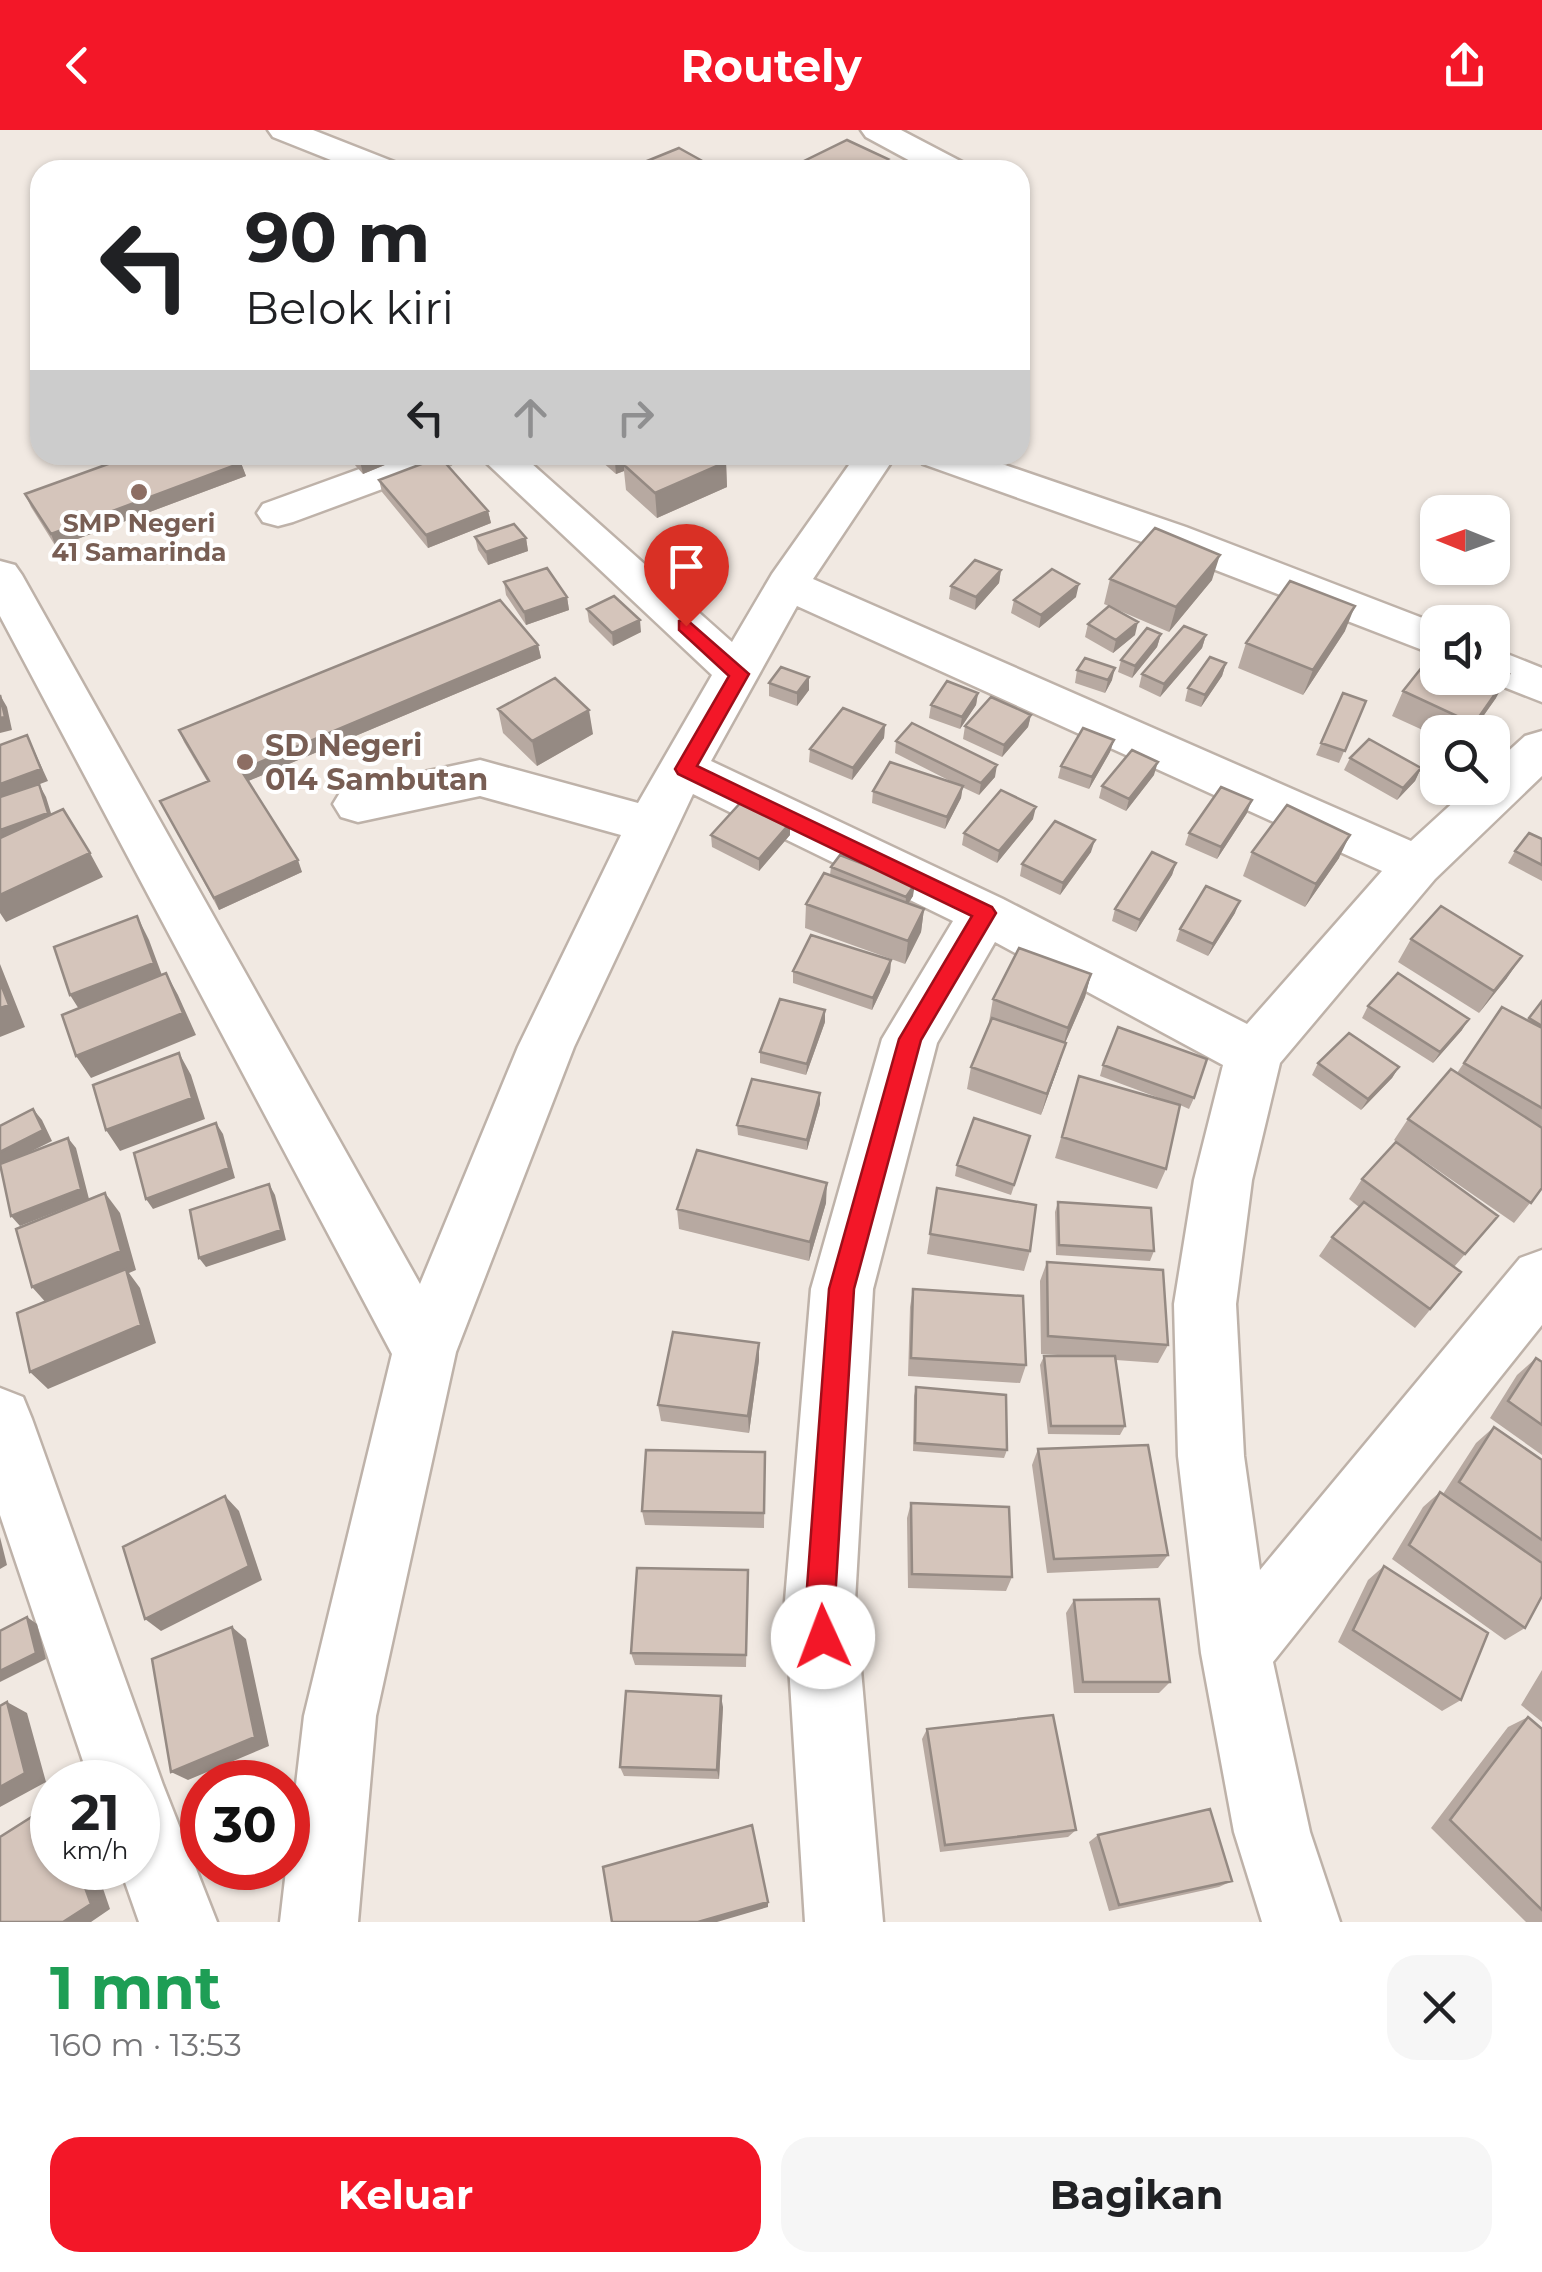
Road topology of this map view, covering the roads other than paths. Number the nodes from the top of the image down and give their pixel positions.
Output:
1 (284, 130) edge
2 (878, 130) edge
3 (360, 160) edge
4 (934, 160) edge
5 (409, 465) edge
6 (509, 465) edge
7 (853, 465) edge
8 (965, 465) edge
9 (278, 513) dead end
10 (0, 575) edge
11 (787, 584) junction
12 (1420, 634) edge
13 (1510, 672) edge
14 (739, 674) junction
15 (1542, 686) edge
16 (1542, 748) edge
17 (686, 769) junction
18 (358, 804) dead end
19 (651, 825) junction
20 (1417, 865) junction
21 (985, 913) junction
22 (1254, 1054) junction
23 (1542, 1278) edge
24 (424, 1352) junction
25 (0, 1419) edge
26 (1236, 1654) junction
27 (119, 1760) edge
28 (160, 1872) edge
29 (178, 1922) edge
30 (319, 1922) edge
31 (844, 1922) edge
32 (1301, 1922) edge

1 - 3 street
2 - 4 street
5 - 9 street
6 - 14 street
7 - 11 street
8 - 12 street
10 - 24 street
11 - 14 street
11 - 20 street
13 - 15 street
14 - 17 street
16 - 20 street
17 - 19 street
17 - 21 street
18 - 19 street
19 - 24 street
20 - 22 street
21 - 22 street
21 - 31 street
22 - 26 street
23 - 26 street
24 - 30 street
25 - 27 street
26 - 32 street
28 - 29 street

